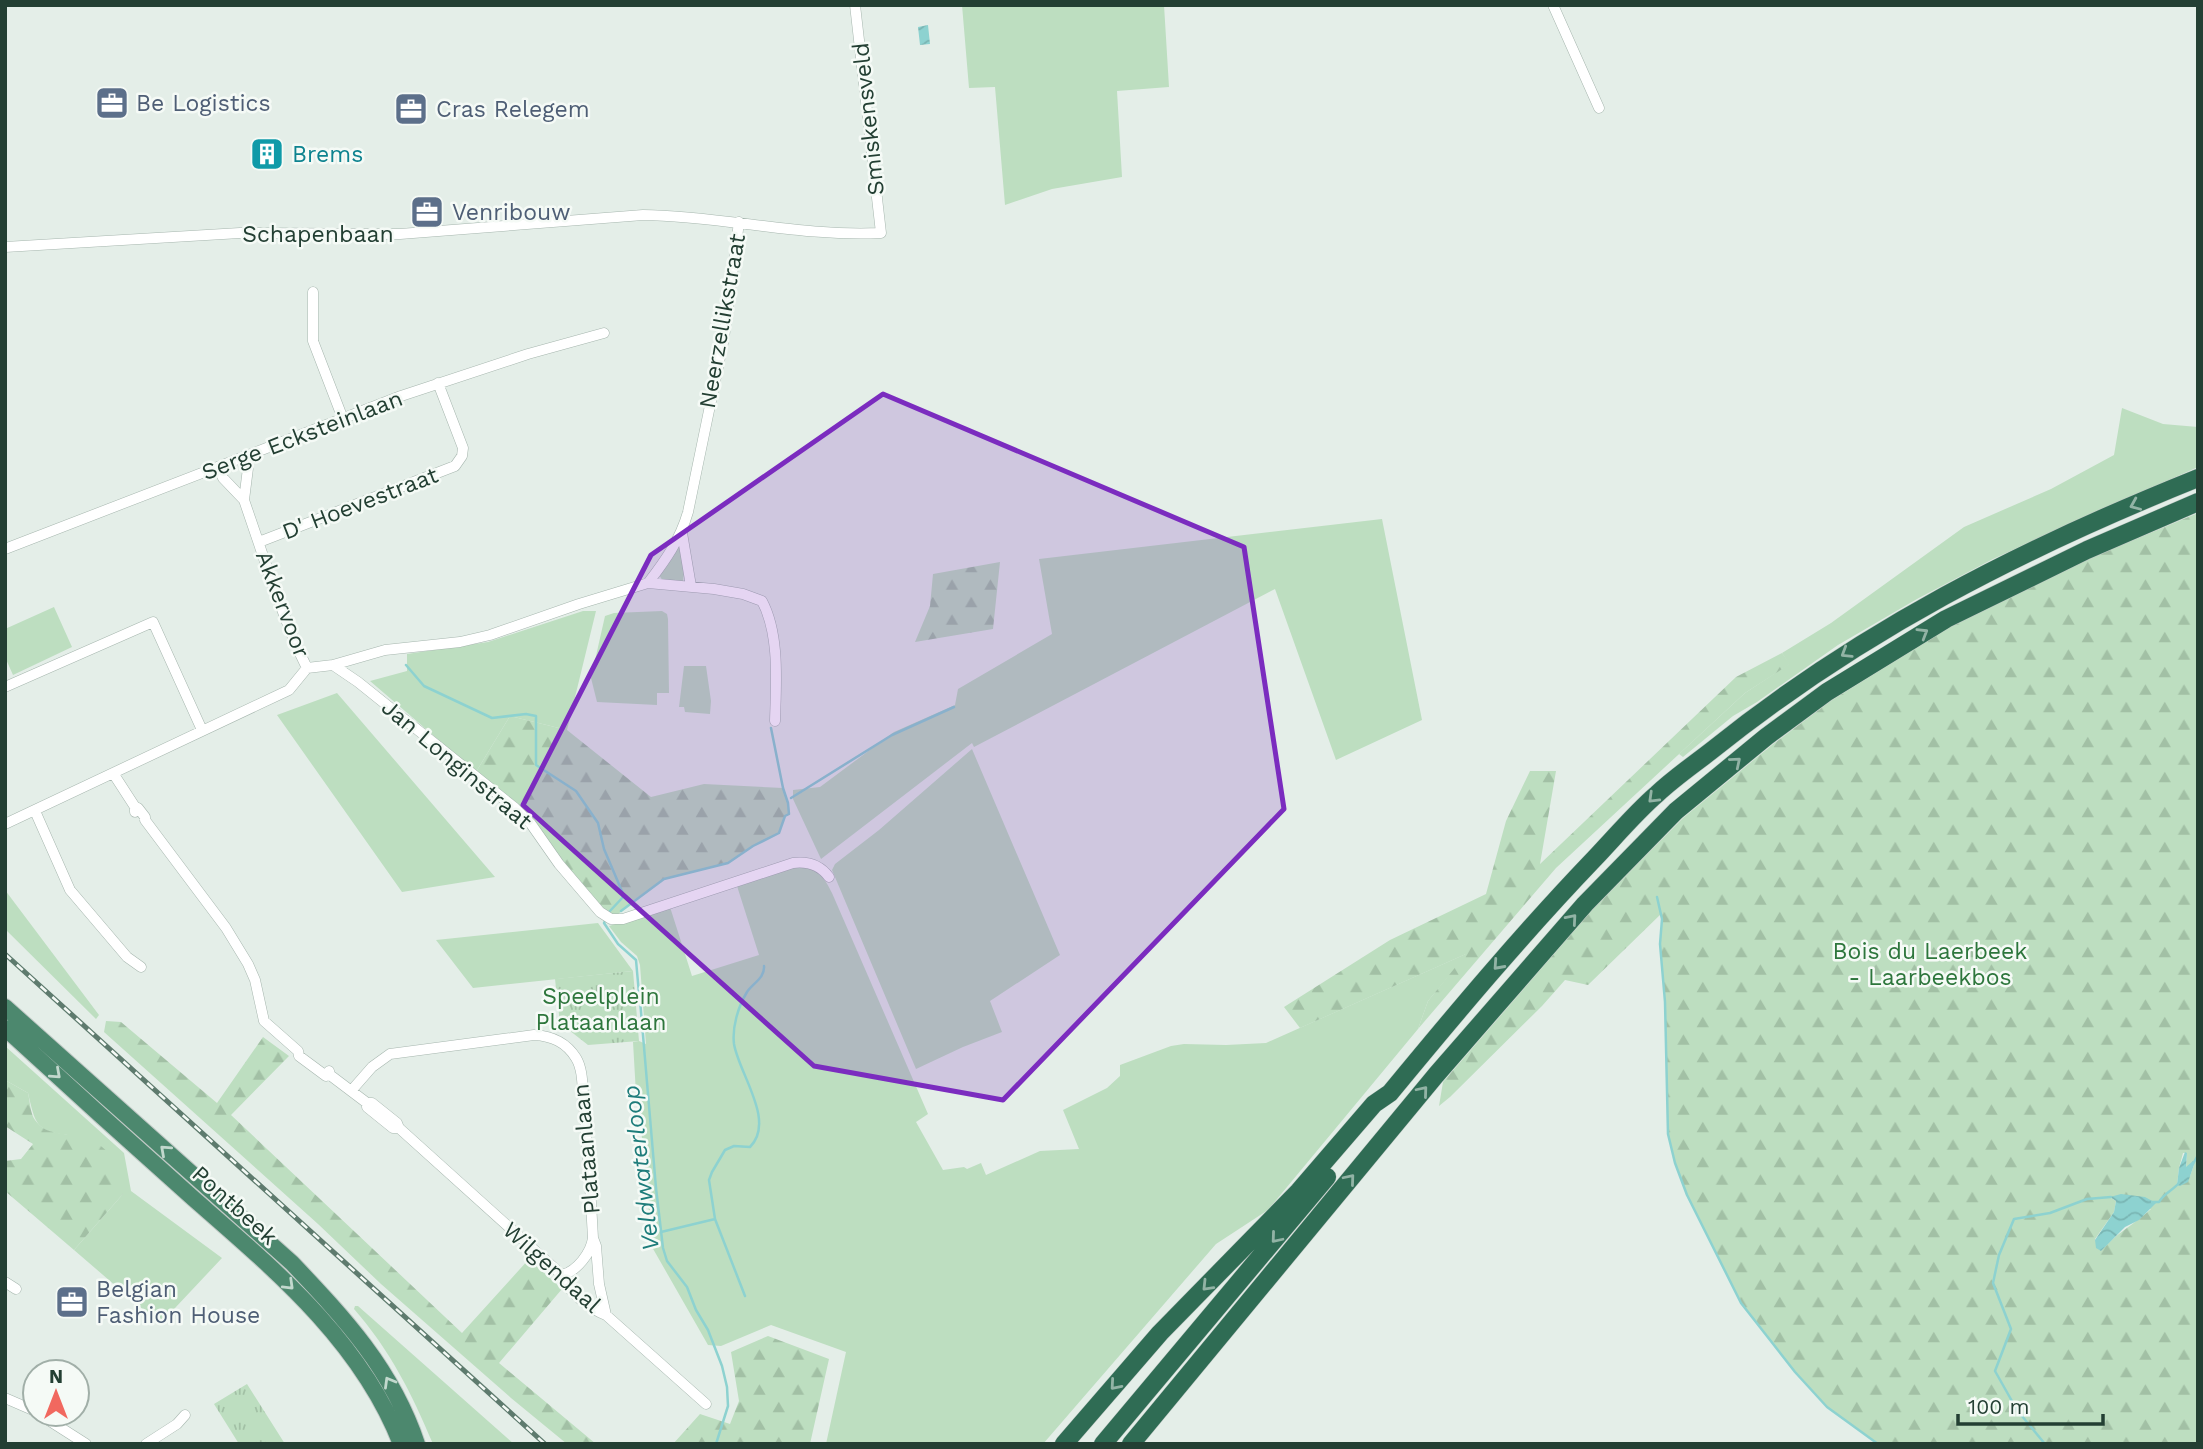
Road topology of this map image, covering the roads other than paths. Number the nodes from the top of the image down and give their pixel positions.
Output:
1 (855, 5) edge
2 (1553, 5) edge
3 (1599, 108) dead end
4 (739, 222) junction
5 (881, 233) joint
6 (5, 247) edge
7 (313, 292) dead end
8 (604, 333) dead end
9 (438, 383) junction
10 (343, 419) junction
11 (244, 458) junction
12 (218, 467) junction
13 (2198, 478) edge
14 (244, 500) junction
15 (2198, 502) edge
16 (682, 533) junction
17 (259, 542) junction
18 (5, 549) edge
19 (648, 583) junction
20 (691, 586) junction
21 (333, 665) junction
22 (307, 668) junction
23 (5, 687) edge
24 (775, 721) dead end
25 (202, 730) junction
26 (113, 774) junction
27 (34, 811) junction
28 (5, 824) edge
29 (829, 877) dead end
30 (141, 967) dead end
31 (5, 1007) edge
32 (5, 1028) edge
33 (351, 1091) junction
34 (1390, 1093) junction
35 (593, 1238) junction
36 (562, 1275) junction
37 (5, 1283) edge
38 (16, 1289) dead end
39 (606, 1315) junction
40 (5, 1398) edge
41 (706, 1404) dead end
42 (21, 1406) edge
43 (186, 1415) dead end
44 (61, 1428) edge
45 (86, 1444) edge
46 (146, 1444) edge
47 (401, 1444) edge
48 (418, 1444) edge
49 (1064, 1444) edge
50 (1102, 1444) edge
51 (1130, 1444) edge

1 - 5 street, Smiskensveld
2 - 3 street
4 - 5 street, Schapenbaan
4 - 6 street, Schapenbaan
4 - 16 street, Neerzellikstraat
7 - 10 street
8 - 9 street, Serge Ecksteinlaan
9 - 10 street, Serge Ecksteinlaan
9 - 17 street, D' Hoevestraat
10 - 11 street, Serge Ecksteinlaan
11 - 12 street, Serge Ecksteinlaan
11 - 14 street, Akkervoor
12 - 14 street, Akkervoor
12 - 18 street, Serge Ecksteinlaan
13 -> 34 highway
14 - 17 street, Akkervoor
51 -> 15 highway
16 - 19 street
16 - 20 street
17 - 22 street, Akkervoor
19 - 20 street
19 - 21 street
20 - 24 street
21 - 22 street
21 - 29 street, Jan Longinstraat
22 - 25 street
23 - 25 street
25 - 26 street
26 - 27 street
26 - 33 street, Wilgendaal
27 - 28 street
27 - 30 street
48 -> 31 highway
32 -> 47 highway, Pontbeek
33 - 35 street, Plataanlaan
33 - 36 street, Wilgendaal
34 -> 49 highway
34 -> 50 highway
35 - 36 street, Plataanlaan
35 - 39 street, Plataanlaan
36 - 39 street, Wilgendaal
37 - 38 street
39 - 41 street, Wilgendaal
40 - 42 street
43 - 46 street
44 - 45 street

